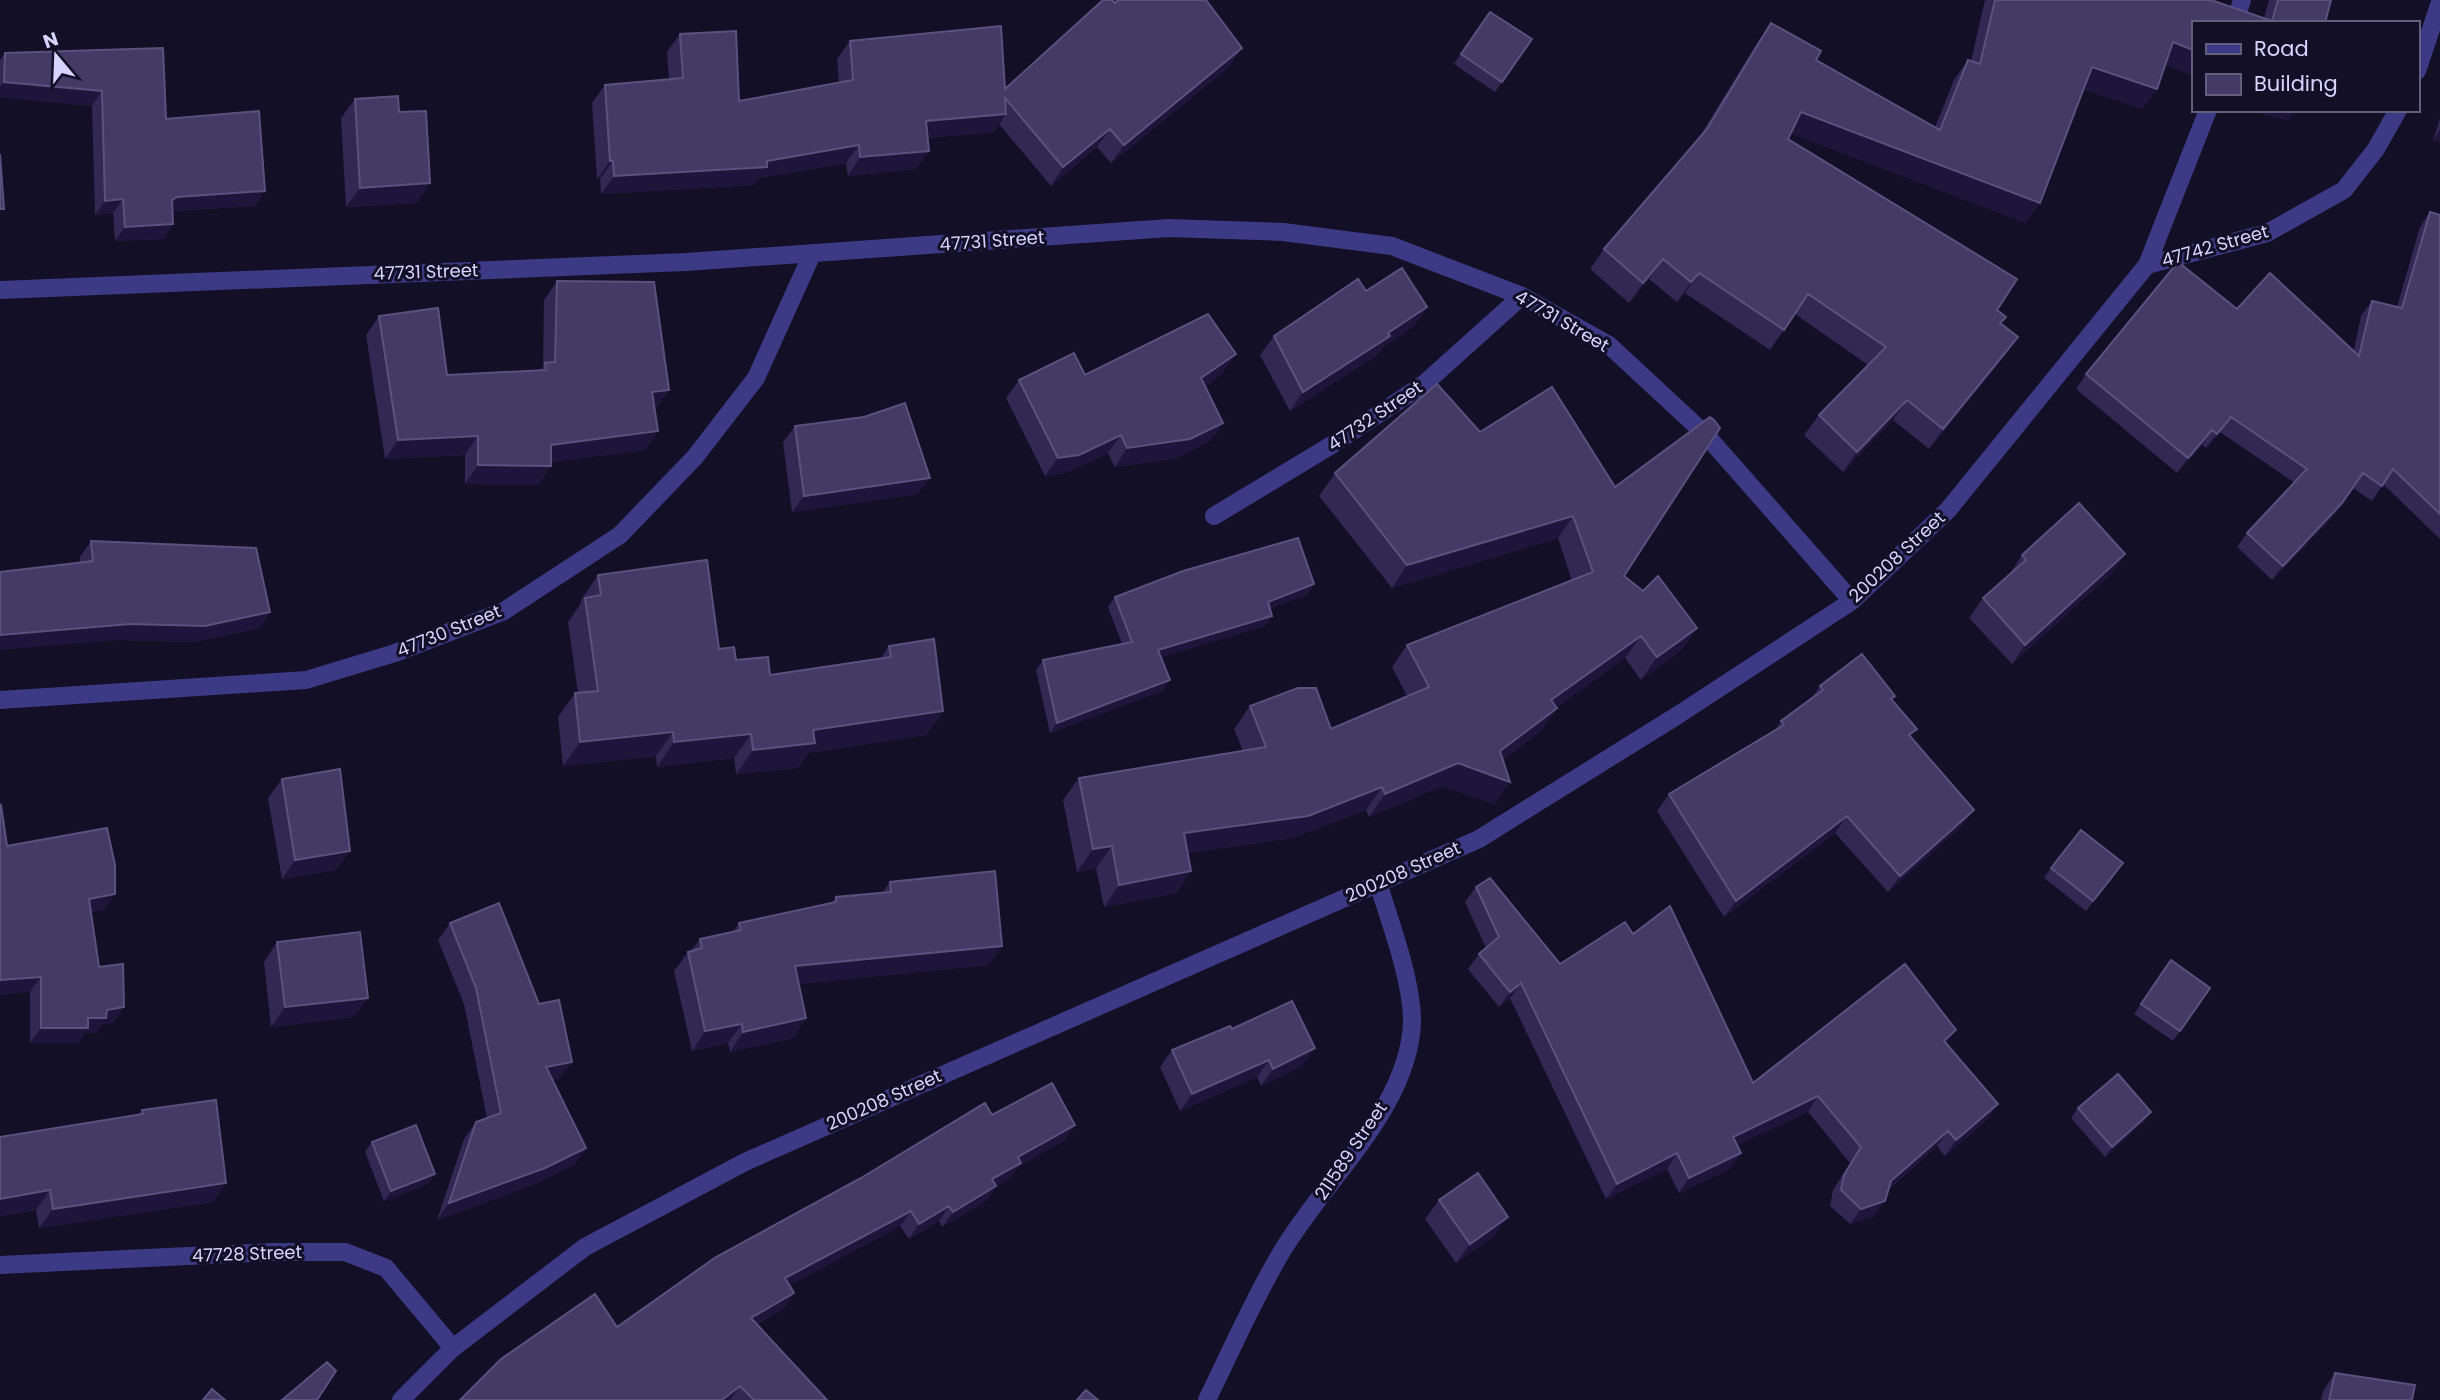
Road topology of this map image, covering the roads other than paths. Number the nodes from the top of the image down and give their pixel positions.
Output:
1 (2242, 0) edge
2 (2440, 2) edge
3 (2236, 21) edge
4 (2419, 65) edge
5 (2207, 112) edge
6 (2397, 112) edge
7 (812, 254) junction
8 (2147, 265) junction
9 (0, 290) edge
10 (1522, 296) junction
11 (1214, 516) dead end
12 (1852, 601) junction
13 (0, 700) edge
14 (1378, 883) junction
15 (0, 1265) edge
16 (453, 1348) junction
17 (401, 1400) edge
18 (1207, 1400) edge

1 - 3 street
2 - 4 street
5 - 8 street, 200208 Street
6 - 8 street, 47742 Street
7 - 9 street, 47731 Street
7 - 10 street, 47731 Street
7 - 13 street, 47730 Street
8 - 12 street, 200208 Street
10 - 11 street, 47732 Street
10 - 12 street, 47731 Street
12 - 14 street, 200208 Street
14 - 16 street, 200208 Street
14 - 18 street, 211589 Street
15 - 16 street, 47728 Street
16 - 17 street, 200208 Street

